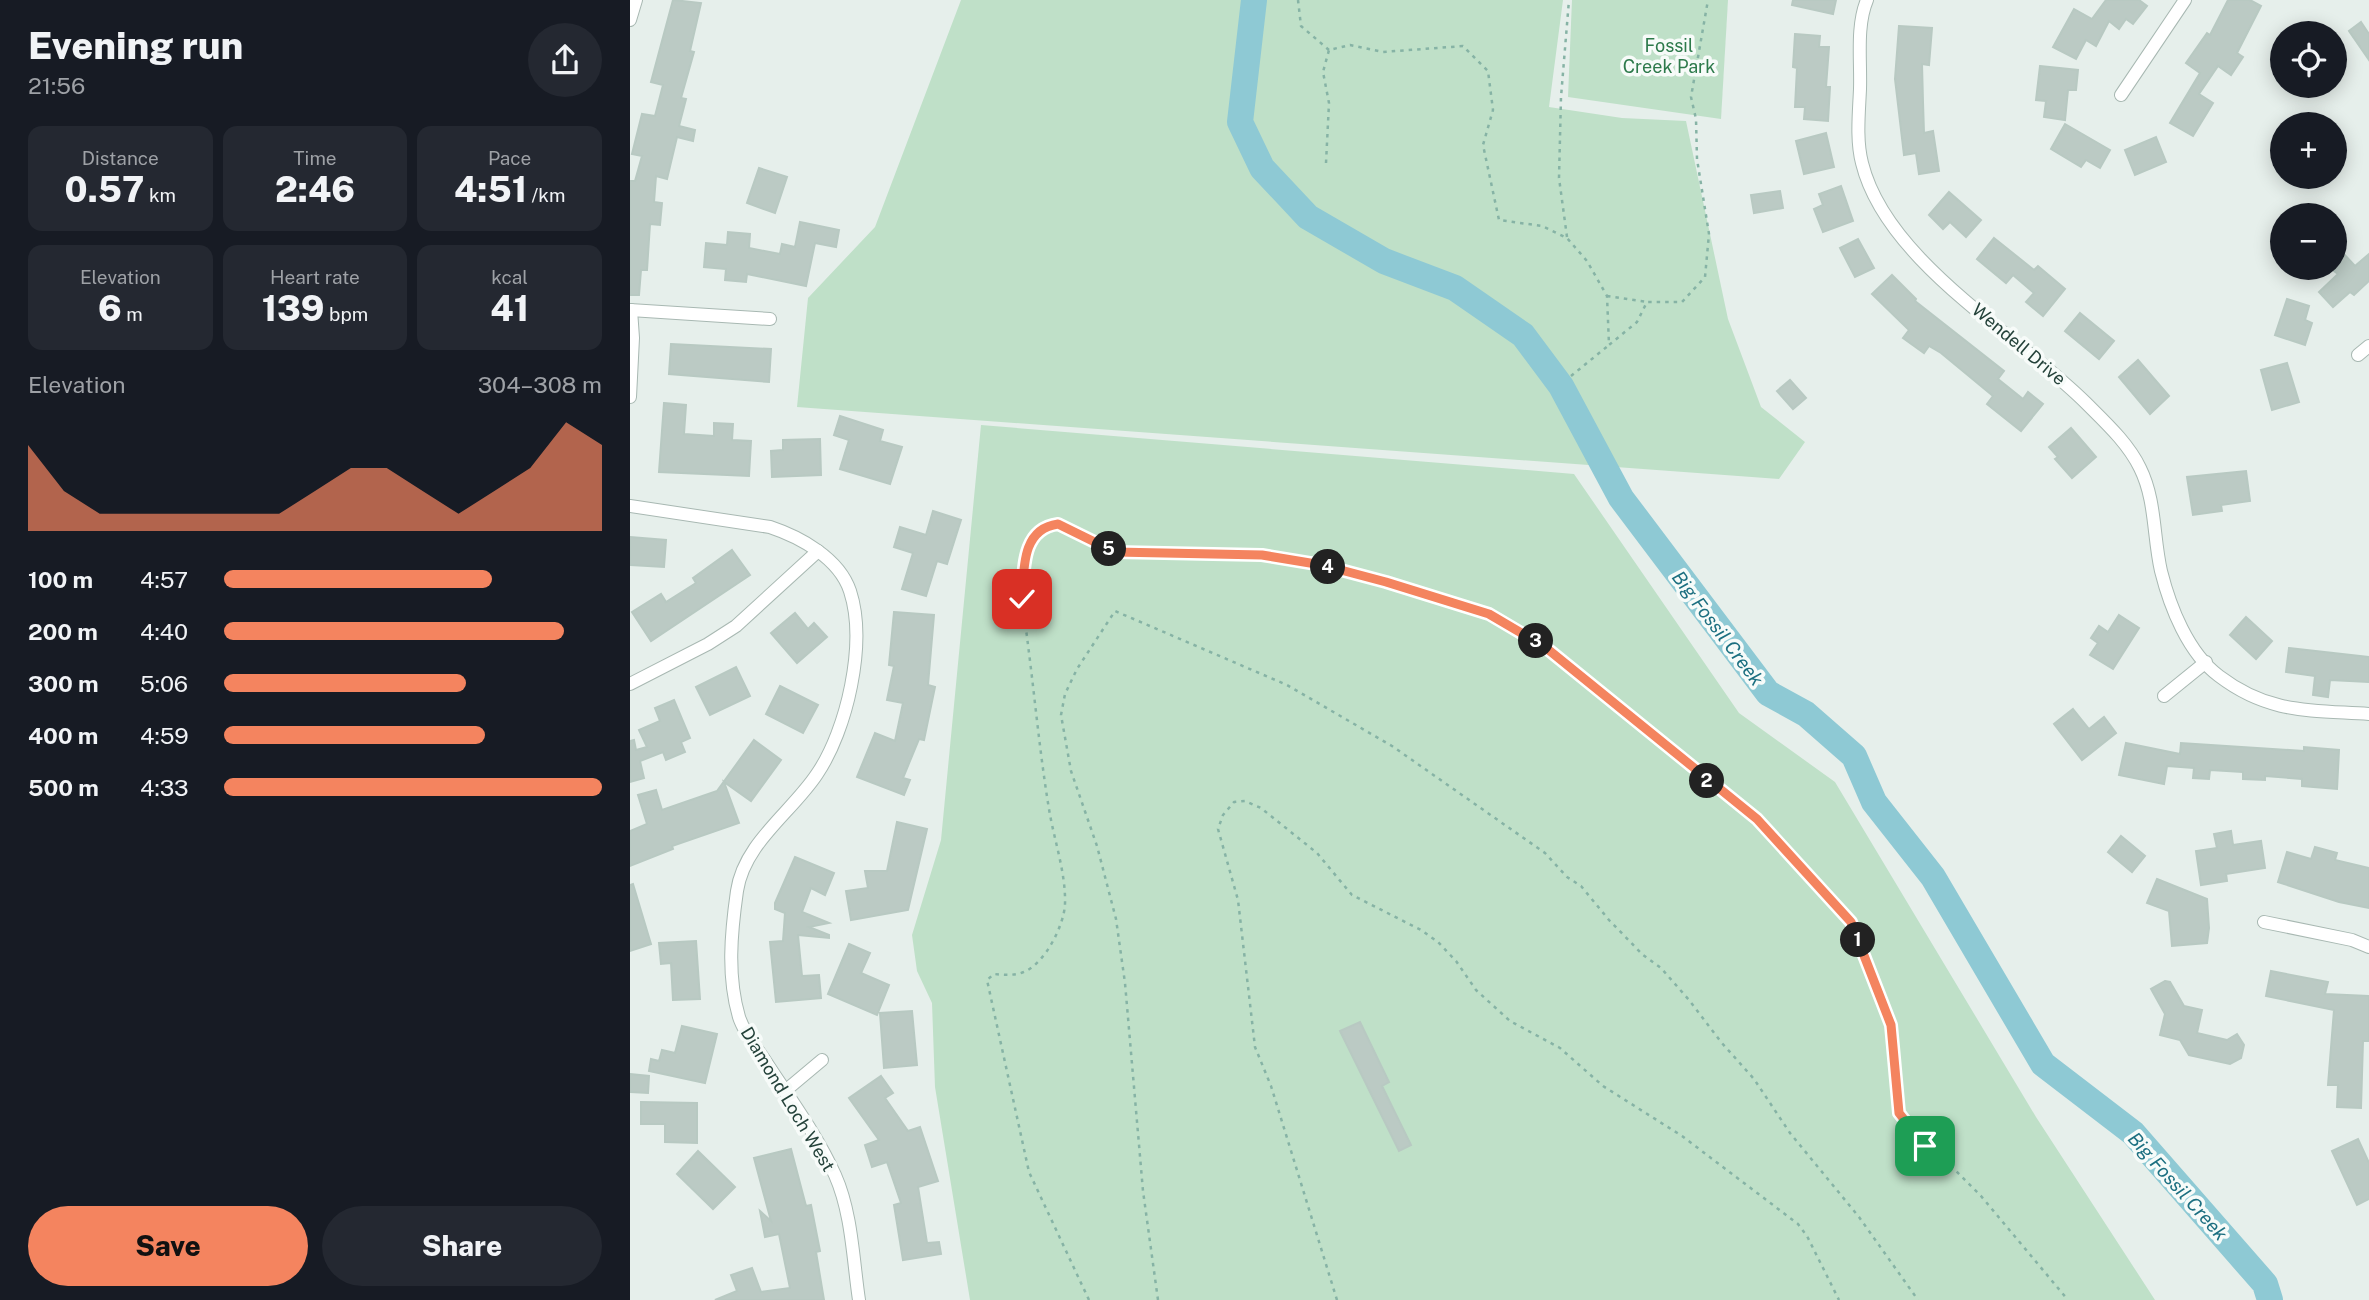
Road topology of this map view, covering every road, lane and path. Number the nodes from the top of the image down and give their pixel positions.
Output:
1 (636, 0) edge
2 (1298, 0) edge
3 (1569, 0) edge
4 (1708, 0) edge
5 (1867, 0) edge
6 (2186, 0) edge
7 (630, 20) edge
8 (1329, 50) junction
9 (2122, 95) dead end
10 (1326, 163) dead end
11 (1567, 237) junction
12 (1607, 296) junction
13 (1647, 302) junction
14 (631, 310) edge
15 (770, 319) dead end
16 (1609, 345) junction
17 (2369, 345) edge
18 (2358, 355) dead end
19 (1571, 376) dead end
20 (630, 397) edge
21 (630, 506) edge
22 (818, 551) junction
23 (2206, 663) junction
24 (630, 684) edge
25 (2164, 696) dead end
26 (2369, 714) edge
27 (2264, 922) dead end
28 (2369, 947) edge
29 (822, 1060) dead end
30 (785, 1091) junction
31 (859, 1300) edge
32 (1089, 1300) edge
33 (1158, 1300) edge
34 (1337, 1300) edge
35 (1839, 1300) edge
36 (1918, 1300) edge
37 (2068, 1300) edge

1 - 7 street
2 - 8 path
3 - 11 path
4 - 13 path
5 - 23 street, Wendell Drive
6 - 9 street
8 - 10 path
8 - 11 path
11 - 12 path
12 - 13 path
12 - 16 path
13 - 16 path
14 - 15 street
14 - 20 street
16 - 19 path
17 - 18 street
21 - 22 street, Diamond Loch West
22 - 24 street
22 - 30 street, Diamond Loch West
23 - 25 street
23 - 26 street, Wendell Drive
27 - 28 street
29 - 30 street
30 - 31 street, Diamond Loch West
32 - 37 path
33 - 36 path
34 - 35 path

